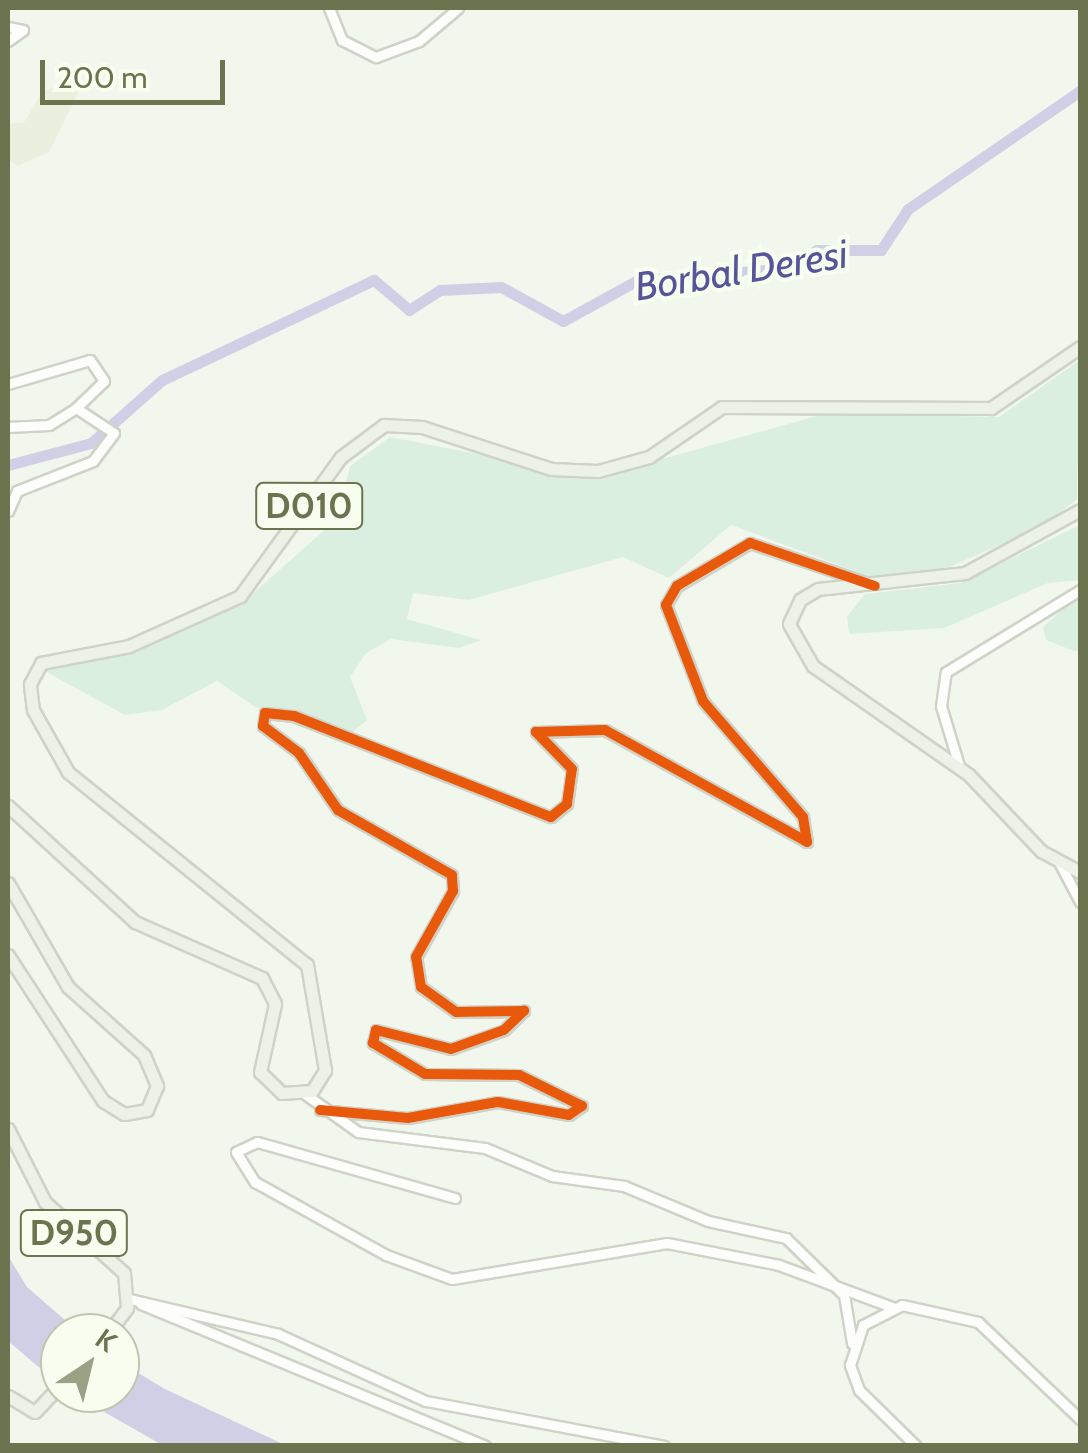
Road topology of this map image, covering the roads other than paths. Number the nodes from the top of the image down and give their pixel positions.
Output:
1 (329, 8) edge
2 (458, 8) edge
3 (8, 26) edge
4 (8, 41) edge
5 (1080, 347) edge
6 (8, 384) edge
7 (76, 408) junction
8 (8, 427) edge
9 (1080, 510) edge
10 (8, 512) edge
11 (875, 586) junction
12 (1080, 590) edge
13 (960, 769) junction
14 (8, 806) edge
15 (1060, 864) junction
16 (1080, 872) edge
17 (8, 883) edge
18 (1080, 902) edge
19 (8, 955) edge
20 (305, 1094) junction
21 (320, 1110) junction
22 (8, 1129) edge
23 (455, 1198) dead end
24 (844, 1295) junction
25 (129, 1299) junction
26 (892, 1307) junction
27 (121, 1313) edge
28 (852, 1343) junction
29 (8, 1396) edge
30 (40, 1407) edge
31 (1080, 1419) edge
32 (610, 1441) edge
33 (485, 1446) edge
34 (664, 1446) edge
35 (916, 1446) edge

1 - 2 street
3 - 4 street
5 - 20 main road, D010
6 - 7 street
7 - 8 street
7 - 10 street
9 - 11 main road
11 - 13 main road
11 - 21 street
12 - 13 street
13 - 15 main road
14 - 20 main road
15 - 16 main road
15 - 18 street
17 - 19 main road
20 - 21 street
21 - 24 street
22 - 25 main road, D950
23 - 24 street
24 - 26 street
24 - 28 street
25 - 27 main road, D950
25 - 32 street
25 - 33 street
26 - 28 street
26 - 31 street
28 - 35 street
29 - 30 main road
32 - 34 street

